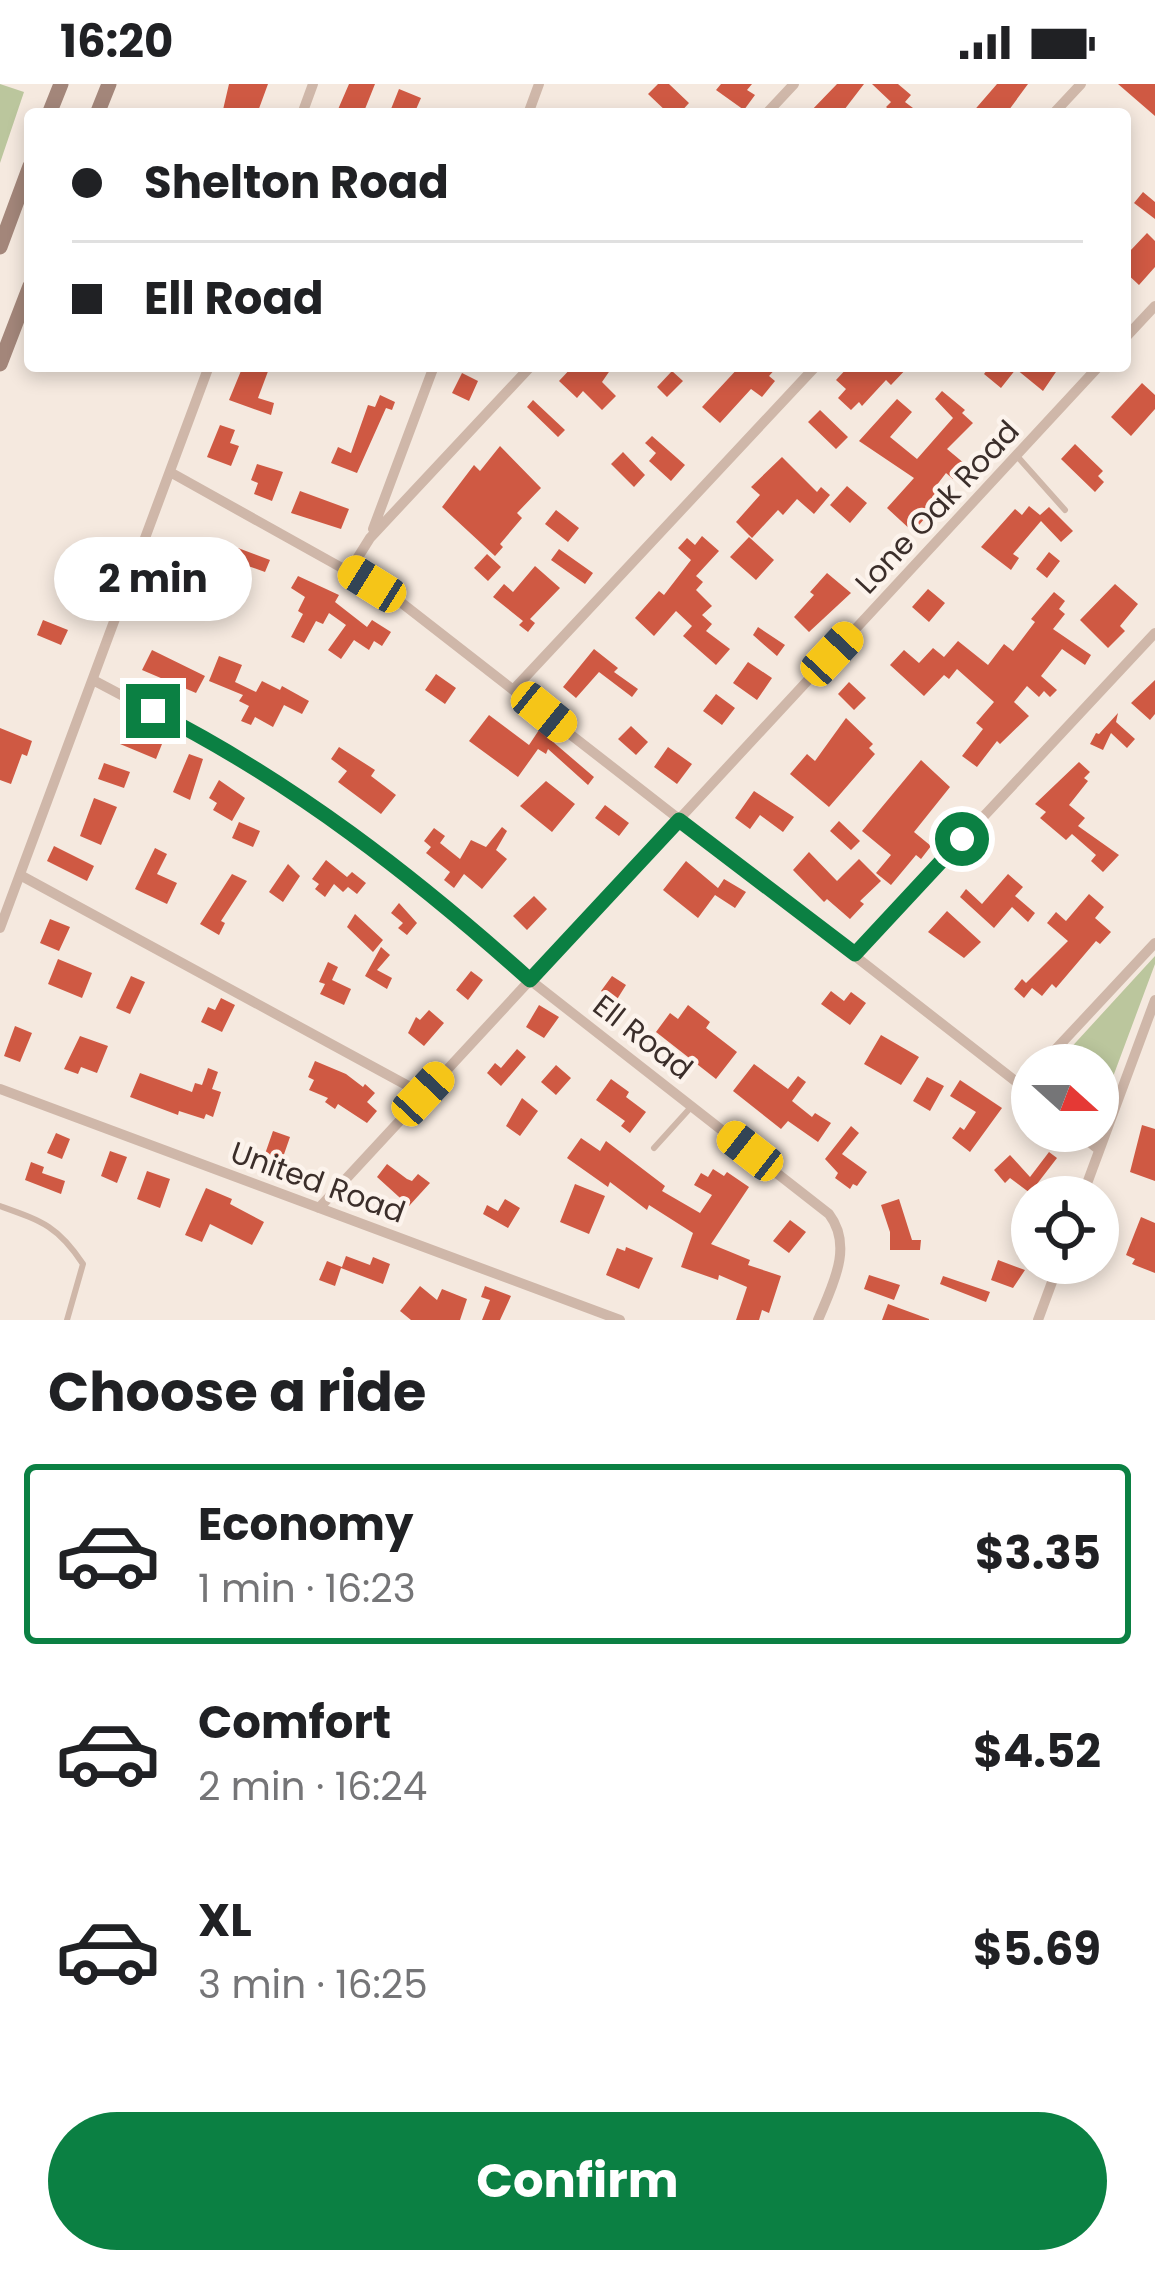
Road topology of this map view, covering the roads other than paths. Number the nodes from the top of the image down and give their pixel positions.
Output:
1 (794, 84) edge
2 (1081, 84) edge
3 (772, 108) edge
4 (1059, 108) edge
5 (24, 182) edge
6 (0, 247) edge
7 (24, 302) edge
8 (1155, 306) edge
9 (1131, 332) edge
10 (0, 364) edge
11 (207, 372) edge
12 (432, 372) edge
13 (525, 372) edge
14 (810, 372) edge
15 (1094, 372) edge
16 (1016, 456) junction
17 (170, 472) junction
18 (1065, 511) dead end
19 (370, 538) junction
20 (350, 570) junction
21 (1155, 633) edge
22 (93, 680) junction
23 (515, 688) junction
24 (679, 820) junction
25 (20, 875) junction
26 (0, 928) edge
27 (1155, 943) edge
28 (855, 954) junction
29 (530, 980) junction
30 (1155, 1000) edge
31 (1061, 1044) edge
32 (1011, 1077) edge
33 (0, 1089) edge
34 (423, 1094) junction
35 (1119, 1098) edge
36 (692, 1106) junction
37 (654, 1148) dead end
38 (0, 1206) edge
39 (319, 1208) junction
40 (1051, 1284) edge
41 (67, 1320) edge
42 (620, 1320) edge
43 (818, 1320) edge
44 (1038, 1320) edge

1 - 3 street
2 - 4 street
5 - 6 main road
7 - 10 main road
8 - 9 street
11 - 17 street
12 - 19 street
13 - 19 street
14 - 23 street
15 - 16 street, Lone Oak Road
16 - 18 lane
16 - 24 street, Lone Oak Road
17 - 20 street
17 - 22 street
19 - 20 street
20 - 23 street
21 - 28 street
22 - 25 street
22 - 29 street, Ell Road
23 - 24 street
24 - 28 street
24 - 29 street, Lone Oak Road
25 - 26 street
25 - 34 street
27 - 31 street
28 - 32 street
29 - 34 street, Lone Oak Road
29 - 36 street, Ell Road
30 - 35 street
33 - 39 street, United Road
34 - 39 street, Lone Oak Road
36 - 37 lane
36 - 43 street, Ell Road
38 - 41 lane
39 - 42 street, United Road
40 - 44 street

